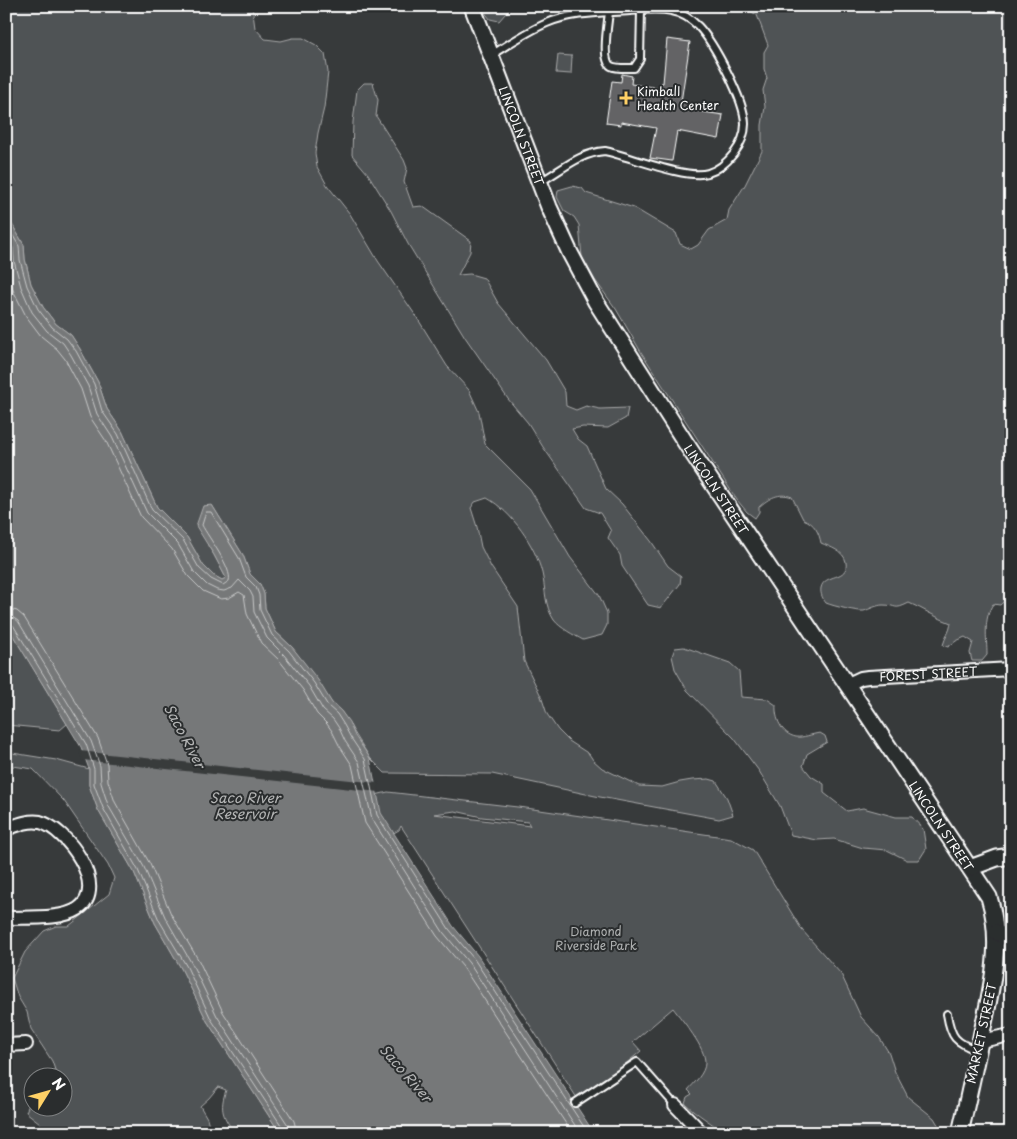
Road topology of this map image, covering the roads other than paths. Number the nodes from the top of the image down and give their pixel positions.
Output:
1 (472, 6) edge
2 (641, 10) junction
3 (609, 12) junction
4 (491, 55) junction
5 (540, 182) junction
6 (1011, 669) edge
7 (846, 684) junction
8 (6, 829) edge
9 (1011, 856) edge
10 (970, 868) junction
11 (6, 918) edge
12 (996, 932) junction
13 (1011, 940) edge
14 (947, 1014) dead end
15 (1011, 1035) edge
16 (26, 1044) dead end
17 (6, 1045) edge
18 (979, 1046) junction
19 (575, 1103) dead end
20 (675, 1105) joint
21 (702, 1133) edge
22 (960, 1133) edge

1 - 4 street, LINCOLN STREET
2 - 3 lane
2 - 3 lane
2 - 5 lane
3 - 4 lane
4 - 5 street, LINCOLN STREET
5 - 7 street, LINCOLN STREET
6 - 7 street, FOREST STREET
7 - 10 street, LINCOLN STREET
8 - 11 street
9 - 10 street
10 - 12 street, LINCOLN STREET
12 - 13 street
12 - 18 street, MARKET STREET
14 - 18 lane
15 - 18 street
16 - 17 street
18 - 22 street, MARKET STREET
19 - 20 lane
20 - 21 street

